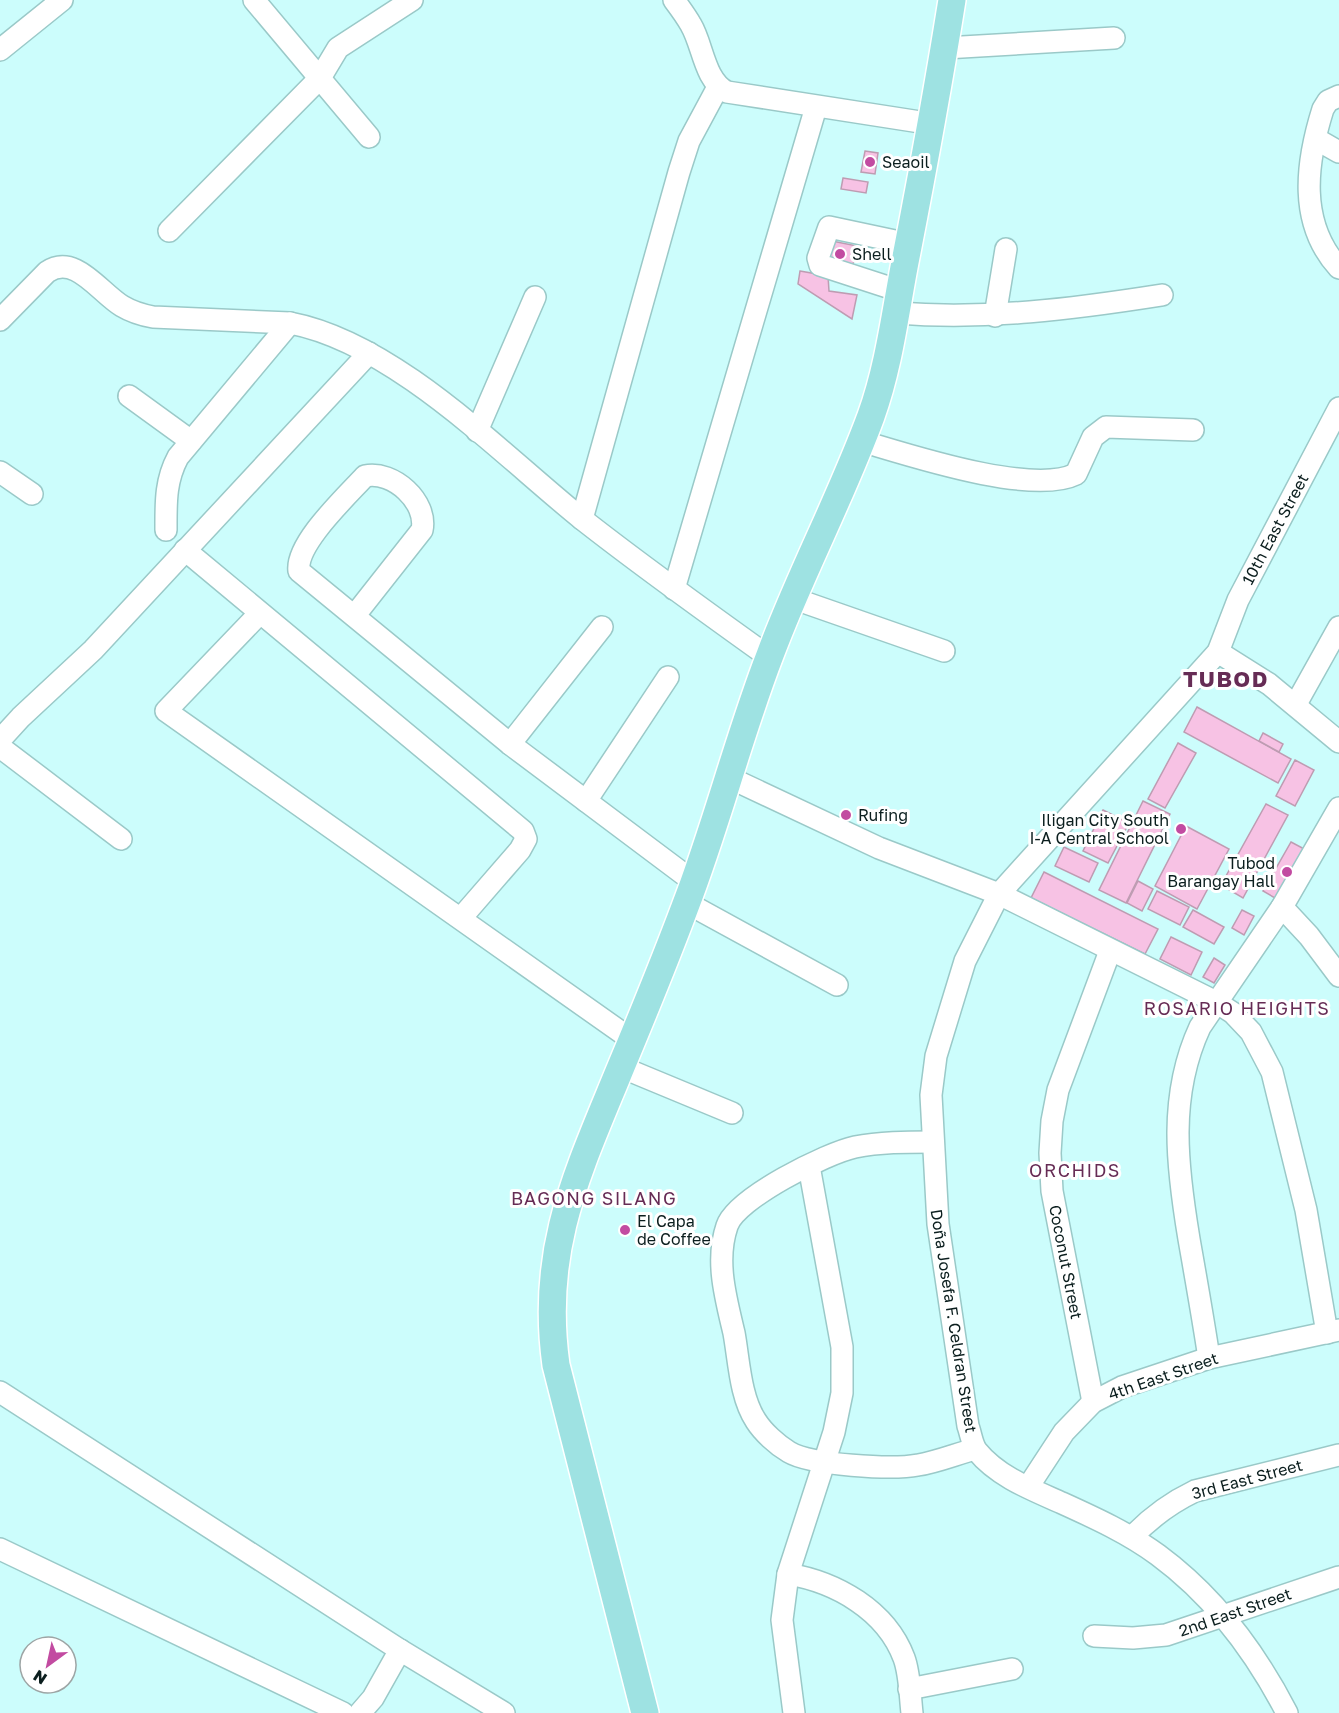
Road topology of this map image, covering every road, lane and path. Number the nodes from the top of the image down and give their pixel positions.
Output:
1 (62, 0) edge
2 (254, 0) edge
3 (412, 0) edge
4 (674, 0) edge
5 (952, 0) edge
6 (1114, 38) dead end
7 (945, 48) junction
8 (0, 50) edge
9 (320, 78) junction
10 (718, 87) junction
11 (1339, 96) edge
12 (816, 108) junction
13 (933, 124) junction
14 (369, 137) dead end
15 (1316, 139) junction
16 (1339, 152) edge
17 (169, 231) dead end
18 (909, 244) junction
19 (1006, 249) dead end
20 (1339, 268) edge
21 (1162, 296) dead end
22 (535, 297) dead end
23 (898, 302) junction
24 (995, 316) junction
25 (0, 320) edge
26 (290, 323) junction
27 (369, 352) junction
28 (129, 396) dead end
29 (1338, 412) edge
30 (1193, 430) dead end
31 (477, 431) junction
32 (192, 441) junction
33 (861, 441) junction
34 (0, 472) edge
35 (32, 494) dead end
36 (582, 519) junction
37 (166, 530) dead end
38 (185, 550) junction
39 (675, 589) junction
40 (792, 598) junction
41 (258, 614) junction
42 (355, 615) junction
43 (602, 627) dead end
44 (1339, 627) edge
45 (945, 651) dead end
46 (1218, 652) junction
47 (769, 657) junction
48 (668, 677) dead end
49 (1296, 704) junction
50 (0, 740) edge
51 (1339, 742) edge
52 (510, 744) junction
53 (0, 747) edge
54 (728, 777) junction
55 (586, 801) junction
56 (1339, 808) edge
57 (121, 839) dead end
58 (690, 892) junction
59 (999, 894) junction
60 (1282, 907) junction
61 (461, 918) junction
62 (1110, 951) junction
63 (1339, 976) edge
64 (837, 985) dead end
65 (1216, 1002) junction
66 (632, 1040) junction
67 (621, 1067) junction
68 (732, 1113) dead end
69 (932, 1142) junction
70 (809, 1166) junction
71 (1333, 1332) edge
72 (1209, 1358) junction
73 (0, 1392) edge
74 (1093, 1402) junction
75 (975, 1449) junction
76 (1339, 1455) edge
77 (825, 1461) junction
78 (1028, 1487) junction
79 (1132, 1537) junction
80 (0, 1549) edge
81 (788, 1574) junction
82 (1339, 1577) edge
83 (1225, 1616) junction
84 (1094, 1636) dead end
85 (400, 1650) junction
86 (1012, 1669) dead end
87 (909, 1689) junction
88 (343, 1713) edge
89 (360, 1713) edge
90 (504, 1713) edge
91 (645, 1713) edge
92 (794, 1713) edge
93 (912, 1713) edge
94 (1287, 1713) edge

1 - 8 street
2 - 9 street
3 - 9 street
4 - 10 street
5 - 7 main road
6 - 7 street
7 - 13 main road
9 - 14 street
9 - 17 street
10 - 12 street
10 - 36 street
11 - 15 street
12 - 13 street
12 - 39 street
13 - 18 main road
15 - 16 street
15 - 20 street
18 - 23 main road
18 - 23 street
19 - 24 street
21 - 24 street
22 - 31 street
23 - 24 street
23 - 33 main road
25 - 26 street
26 - 27 street
26 - 32 street
27 - 31 street
27 - 38 street
28 - 32 street
29 - 46 street, 10th East Street
30 - 33 street
31 - 36 street
32 - 37 street
33 - 40 main road
34 - 35 street
36 - 39 street
38 - 41 street
38 - 50 street
39 - 47 street
40 - 45 street
40 - 47 main road
41 - 61 street
41 - 61 street
42 - 42 street
42 - 52 street
43 - 52 street
44 - 49 street
46 - 49 street
46 - 59 street, Doña Josefa F. Celdran Street
47 - 54 main road
48 - 55 street
49 - 51 street
52 - 55 street
53 - 57 street
54 - 58 main road
54 - 59 street
55 - 58 street
56 - 60 street
58 - 64 street
58 - 66 main road
59 - 62 street
59 - 69 street, Doña Josefa F. Celdran Street
60 - 63 street
60 - 65 street
61 - 66 street
62 - 65 street
62 - 74 street, Coconut Street
65 - 71 street
65 - 72 street
66 - 67 main road
67 - 68 street
67 - 91 main road
69 - 70 street
69 - 75 street, Doña Josefa F. Celdran Street
70 - 77 street
70 - 77 street
71 - 72 street, 4th East Street
72 - 74 street, 4th East Street
73 - 85 street
74 - 78 street, 4th East Street
75 - 77 street
75 - 78 street, Doña Josefa F. Celdran Street
76 - 79 street, 3rd East Street
77 - 81 street
78 - 79 street, Doña Josefa F. Celdran Street
79 - 83 street, Doña Josefa F. Celdran Street
80 - 88 street
81 - 87 street
81 - 92 street
82 - 83 street, 2nd East Street
83 - 84 street, 2nd East Street
83 - 94 street, Doña Josefa F. Celdran Street
85 - 89 street
85 - 90 street
86 - 87 street
87 - 93 street

